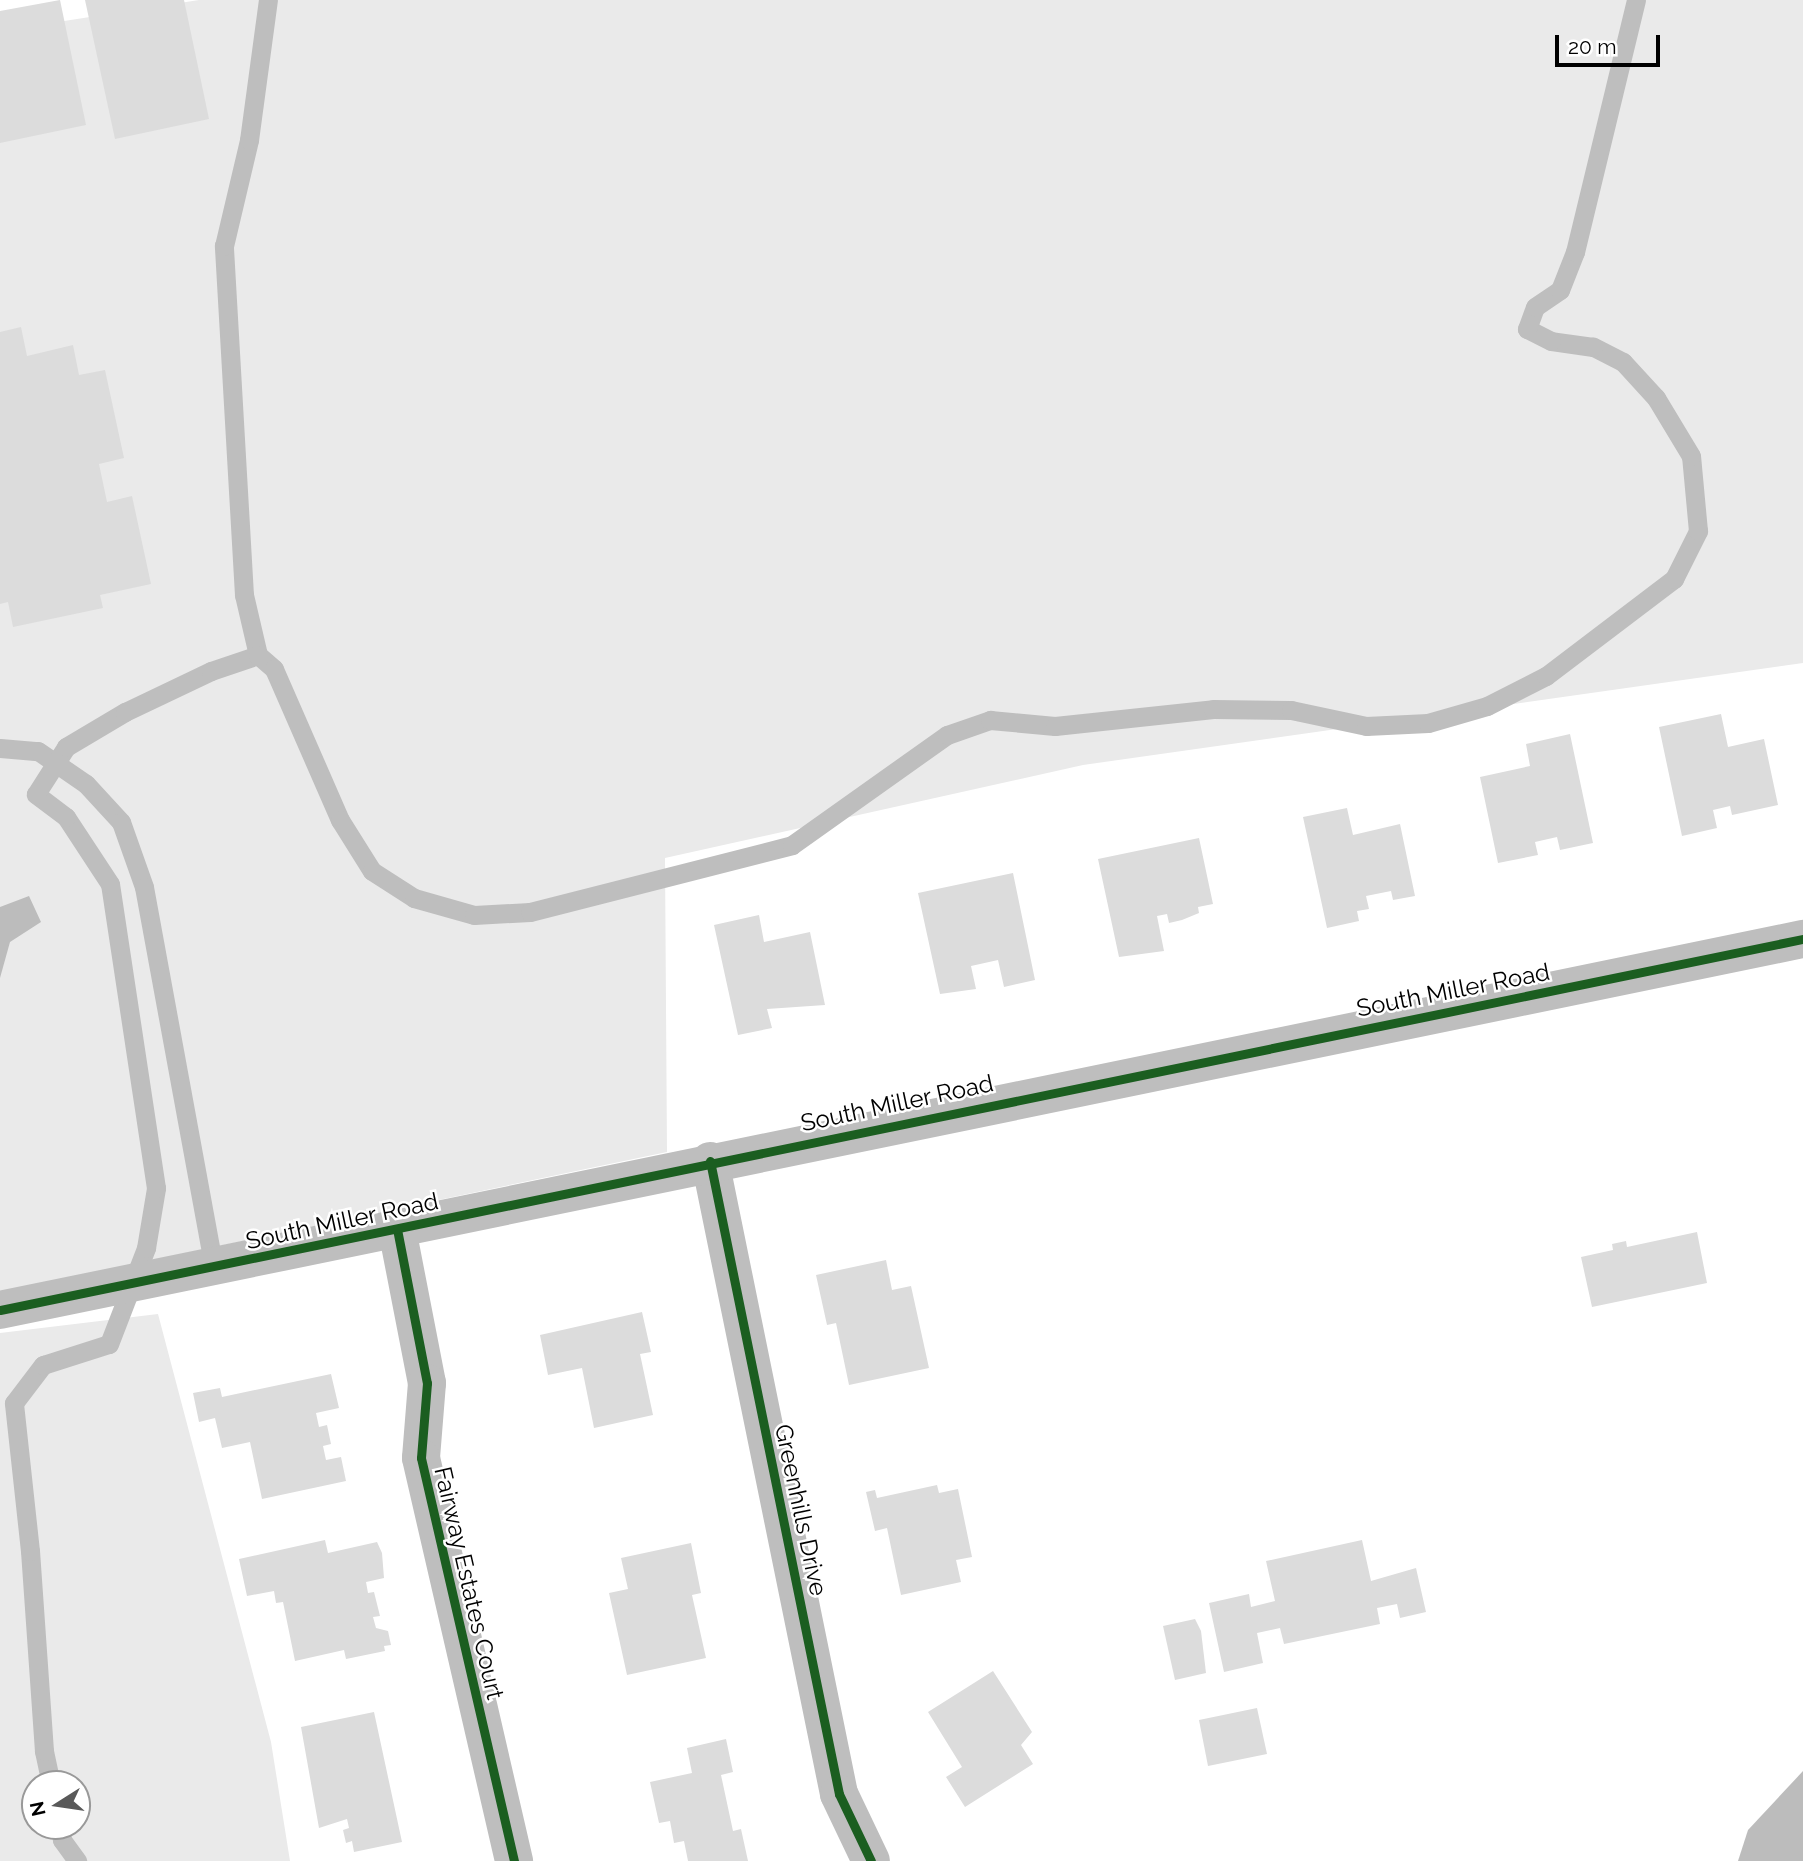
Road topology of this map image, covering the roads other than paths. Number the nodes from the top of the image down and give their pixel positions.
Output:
1 (268, 0) edge
2 (1636, 0) edge
3 (258, 655) junction
4 (0, 748) edge
5 (56, 762) junction
6 (1803, 939) edge
7 (710, 1161) junction
8 (397, 1228) junction
9 (214, 1268) junction
10 (132, 1284) junction
11 (0, 1310) edge
12 (23, 1391) junction
13 (0, 1397) edge
14 (48, 1770) edge
15 (62, 1840) edge
16 (77, 1861) edge
17 (514, 1861) edge
18 (871, 1861) edge

1 - 3 lane
2 - 3 lane
3 - 5 lane
4 - 5 lane
5 - 9 lane
5 - 10 lane
6 - 7 street, South Miller Road
7 - 8 street, South Miller Road
7 - 18 street, Greenhills Drive
8 - 9 street, South Miller Road
8 - 17 street, Fairway Estates Court
9 - 10 street, South Miller Road
10 - 11 street, South Miller Road
10 - 12 lane
12 - 13 lane
12 - 14 lane
15 - 16 lane

